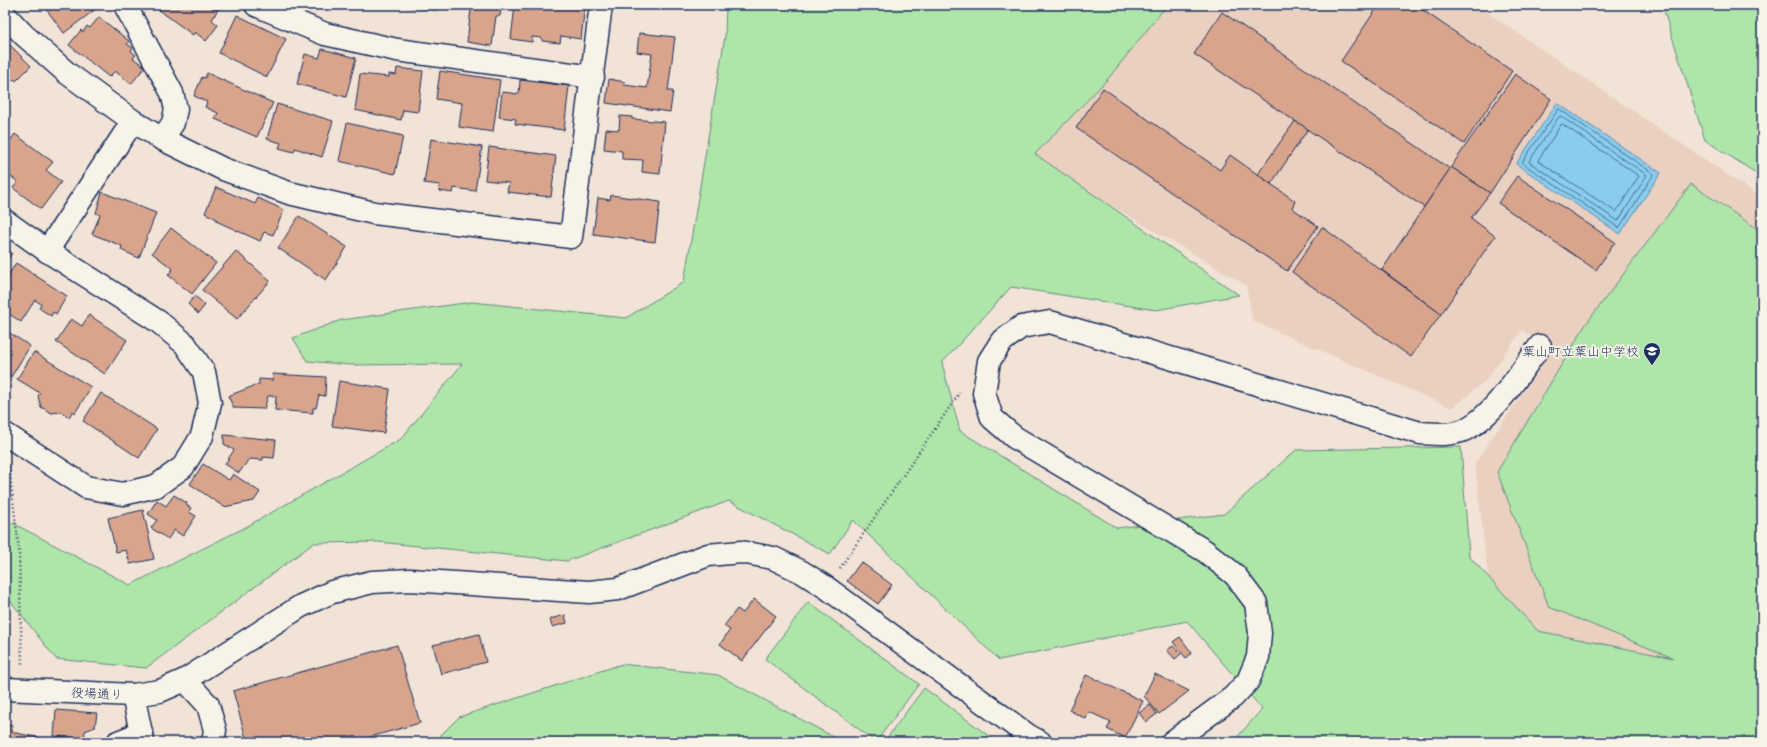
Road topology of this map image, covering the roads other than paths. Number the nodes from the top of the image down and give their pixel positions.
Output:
1 (125, 5) edge
2 (256, 5) edge
3 (602, 5) edge
4 (5, 15) edge
5 (593, 77) junction
6 (133, 121) junction
7 (162, 139) junction
8 (5, 222) edge
9 (48, 251) junction
10 (1540, 346) dead end
11 (5, 435) edge
12 (185, 680) junction
13 (14, 689) edge
14 (133, 695) junction
15 (142, 738) edge
16 (118, 742) edge
17 (213, 742) edge
18 (1040, 742) edge
19 (1172, 742) edge

1 - 7 street
2 - 5 street
3 - 5 street
4 - 6 street
5 - 7 street
6 - 7 street
6 - 9 street
8 - 9 street
9 - 11 street
10 - 19 street
12 - 14 street, 役場通り
12 - 17 street
12 - 18 street, 役場通り
13 - 14 street, 役場通り
14 - 15 street
15 - 16 street

